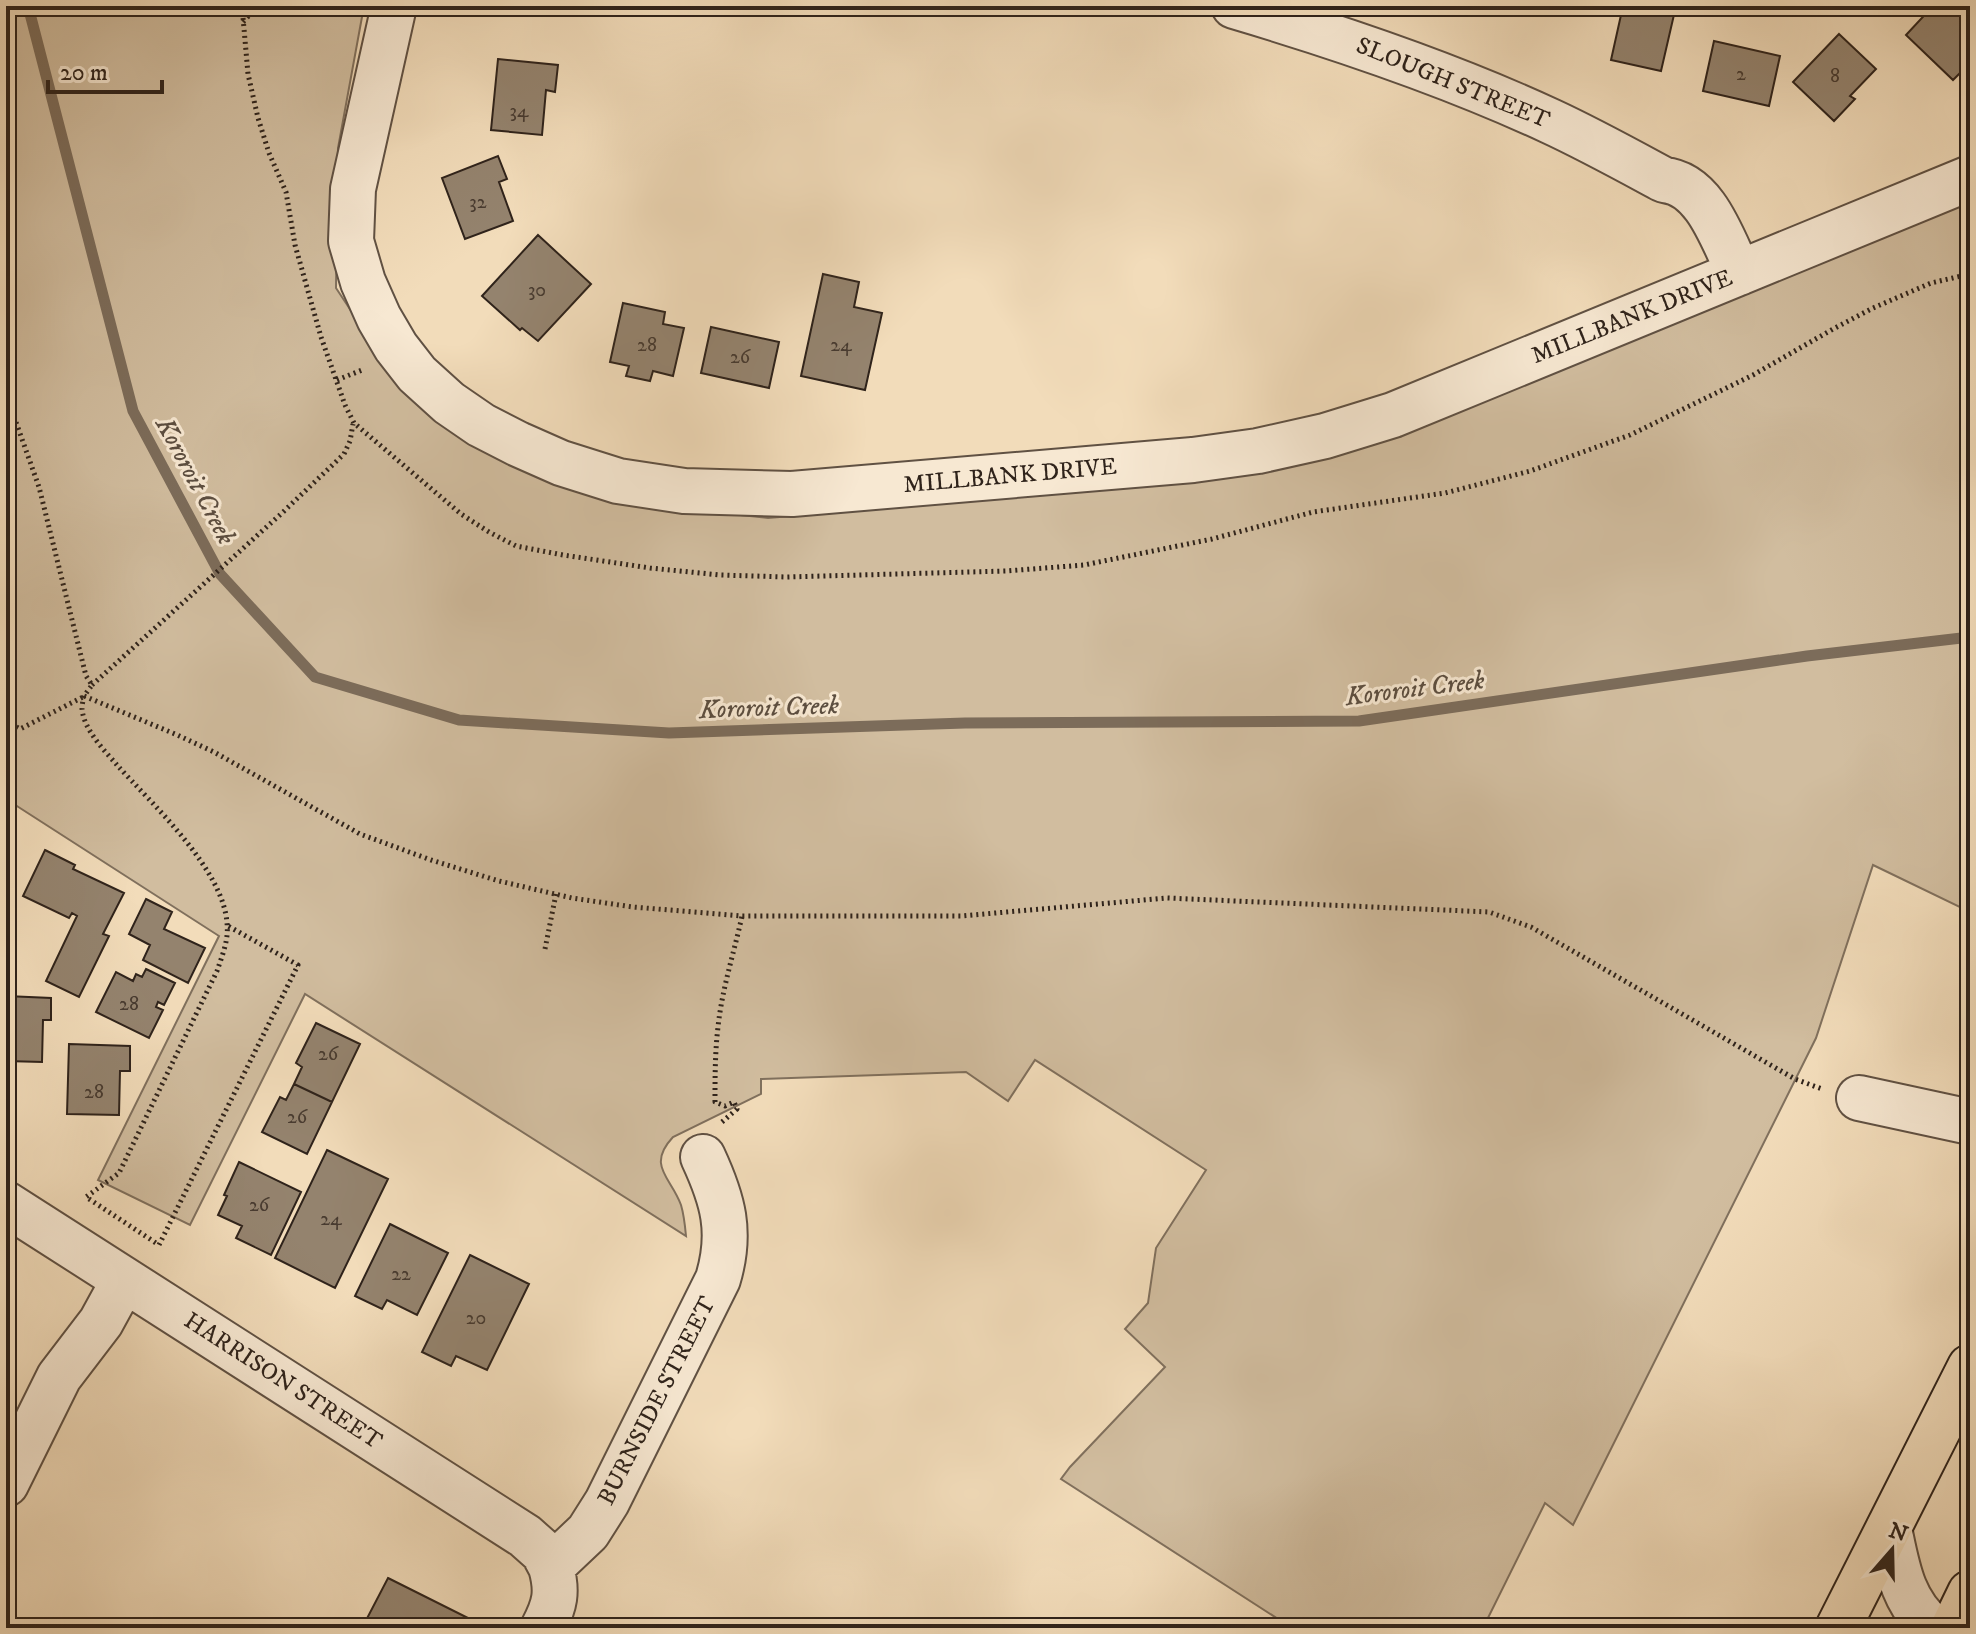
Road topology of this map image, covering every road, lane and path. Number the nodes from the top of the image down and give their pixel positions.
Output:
1 (258, 6) edge
2 (394, 6) edge
3 (1234, 6) edge
4 (243, 22) dead end
5 (1970, 178) edge
6 (1724, 279) junction
7 (6, 394) edge
8 (354, 423) dead end
9 (92, 685) junction
10 (84, 696) junction
11 (6, 721) edge
12 (556, 894) junction
13 (742, 916) junction
14 (228, 926) junction
15 (545, 949) dead end
16 (1859, 1098) joint
17 (715, 1102) dead end
18 (1970, 1122) edge
19 (703, 1157) dead end
20 (6, 1204) edge
21 (110, 1271) junction
22 (1970, 1367) edge
23 (6, 1484) edge
24 (1889, 1528) junction
25 (551, 1567) junction
26 (1970, 1593) edge
27 (543, 1628) edge
28 (1838, 1628) edge
29 (1934, 1628) edge
30 (1953, 1628) edge

1 - 4 path
2 - 6 street, MILLBANK DRIVE
3 - 6 street, SLOUGH STREET
5 - 6 street, MILLBANK DRIVE
7 - 9 path
8 - 9 path
9 - 10 path
10 - 11 path
10 - 12 path
10 - 14 path
12 - 13 path
12 - 15 path
13 - 16 path
13 - 17 path
14 - 14 path
16 - 18 street
19 - 25 street, BURNSIDE STREET
20 - 21 street, HARRISON STREET
21 - 23 street
21 - 25 street, HARRISON STREET
22 - 24 main road
24 - 28 main road
24 - 29 street
25 - 27 street
26 - 30 main road

